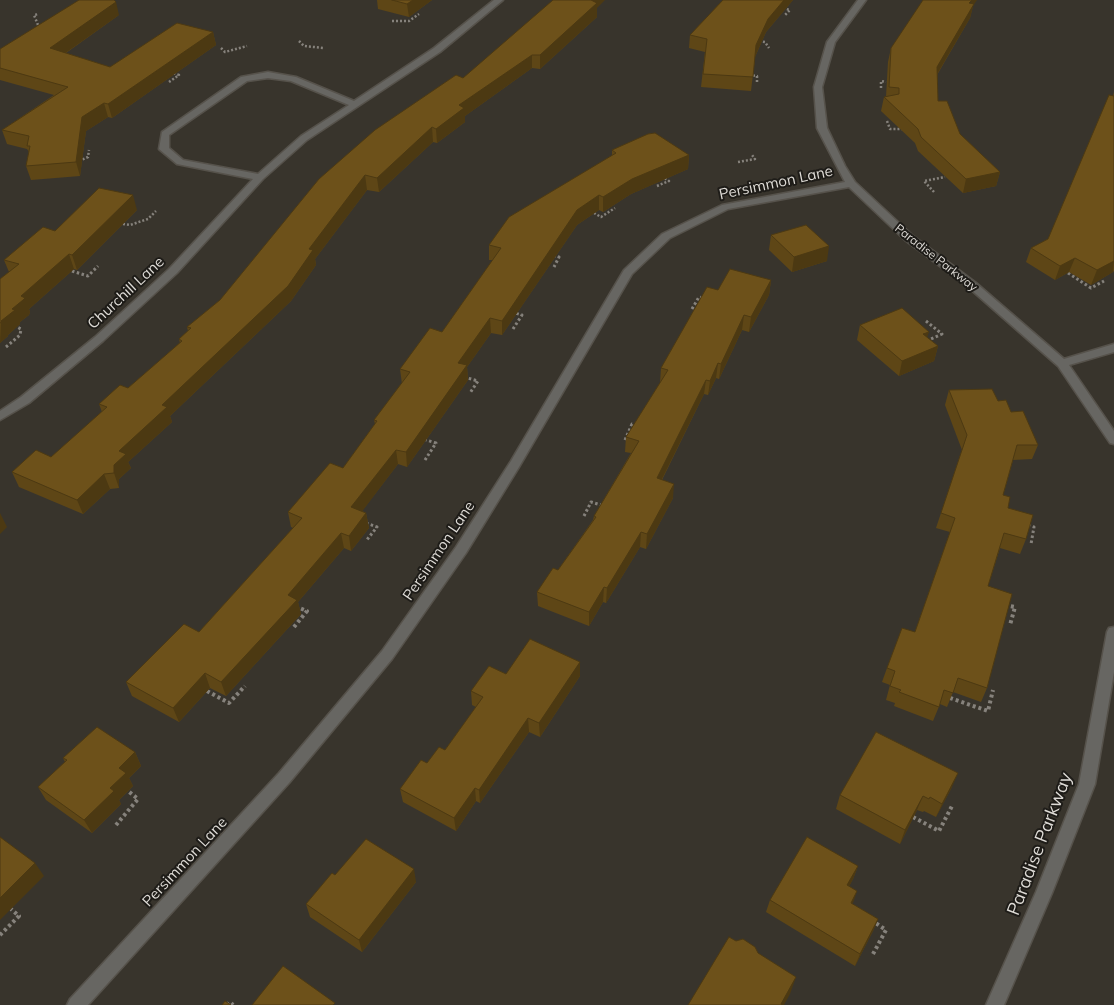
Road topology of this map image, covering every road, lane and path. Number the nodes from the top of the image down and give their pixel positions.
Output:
1 (499, 0) edge
2 (862, 0) edge
3 (780, 7) edge
4 (39, 14) dead end
5 (419, 14) dead end
6 (784, 16) edge
7 (392, 21) dead end
8 (38, 25) edge
9 (299, 41) dead end
10 (756, 41) edge
11 (247, 46) dead end
12 (221, 48) dead end
13 (324, 48) dead end
14 (769, 48) dead end
15 (170, 72) edge
16 (741, 75) edge
17 (169, 82) dead end
18 (886, 82) dead end
19 (757, 84) dead end
20 (880, 88) dead end
21 (355, 104) junction
22 (887, 121) dead end
23 (910, 129) edge
24 (89, 150) dead end
25 (752, 155) dead end
26 (73, 162) edge
27 (738, 162) dead end
28 (657, 172) edge
29 (260, 177) junction
30 (946, 177) edge
31 (851, 184) junction
32 (656, 186) edge
33 (934, 192) dead end
34 (615, 208) dead end
35 (156, 211) dead end
36 (594, 213) edge
37 (123, 224) dead end
38 (546, 254) edge
39 (98, 266) dead end
40 (554, 267) dead end
41 (72, 271) edge
42 (1068, 273) edge
43 (1104, 281) edge
44 (708, 299) edge
45 (692, 309) edge
46 (515, 313) edge
47 (926, 321) dead end
48 (17, 327) dead end
49 (513, 329) dead end
50 (921, 343) edge
51 (6, 347) dead end
52 (1114, 348) edge
53 (1062, 363) junction
54 (458, 376) edge
55 (470, 393) dead end
56 (0, 416) edge
57 (641, 426) edge
58 (426, 440) edge
59 (624, 440) dead end
60 (1114, 440) edge
61 (425, 460) dead end
62 (607, 507) edge
63 (584, 516) dead end
64 (363, 522) edge
65 (1027, 525) edge
66 (366, 541) dead end
67 (1031, 544) edge
68 (999, 603) edge
69 (294, 606) edge
70 (1010, 625) edge
71 (294, 627) dead end
72 (1114, 632) edge
73 (245, 686) dead end
74 (993, 690) edge
75 (207, 691) edge
76 (950, 698) edge
77 (128, 791) dead end
78 (952, 806) dead end
79 (914, 817) edge
80 (116, 825) dead end
81 (11, 909) dead end
82 (872, 921) edge
83 (0, 935) edge
84 (873, 954) dead end
85 (76, 1005) edge
86 (227, 1005) edge
87 (233, 1005) edge
88 (995, 1005) edge

1 - 21 street, Churchill Lane
2 - 31 street, Paradise Parkway
3 - 6 path
4 - 8 path
5 - 7 path
9 - 13 path
10 - 14 path
11 - 12 path
15 - 17 path
16 - 19 path
18 - 20 path
21 - 29 street, Churchill Lane
21 - 29 street
22 - 23 path
24 - 26 path
25 - 27 path
28 - 32 path
29 - 56 street, Churchill Lane
30 - 33 path
31 - 53 street, Paradise Parkway
31 - 85 street, Persimmon Lane
34 - 36 path
35 - 37 path
38 - 40 path
39 - 41 path
42 - 43 path
44 - 45 path
46 - 49 path
47 - 50 path
48 - 51 path
52 - 53 street
53 - 60 street, Paradise Parkway
54 - 55 path
57 - 59 path
58 - 61 path
62 - 63 path
64 - 66 path
65 - 67 path
68 - 70 path
69 - 71 path
72 - 88 street, Paradise Parkway
73 - 75 path
74 - 76 path
77 - 80 path
78 - 79 path
81 - 83 path
82 - 84 path
86 - 87 path

